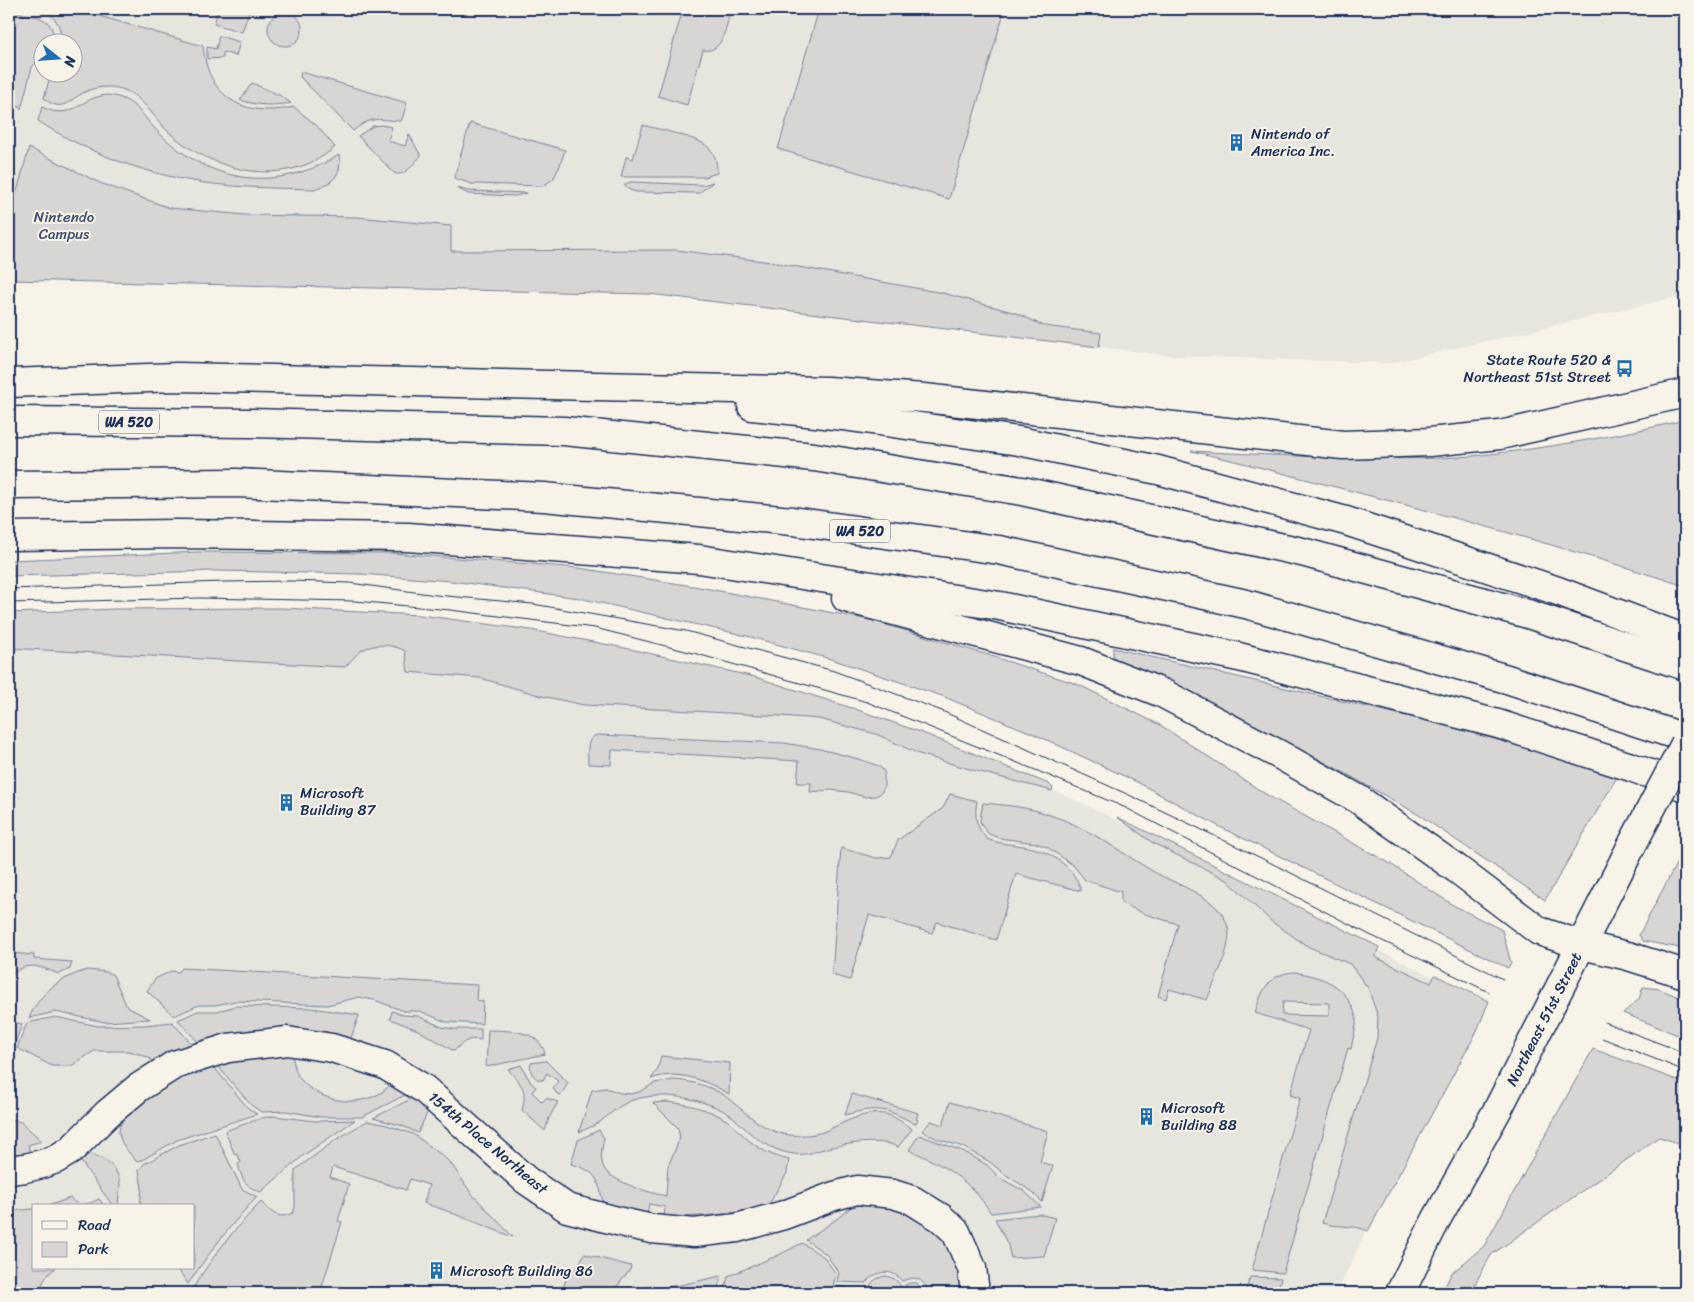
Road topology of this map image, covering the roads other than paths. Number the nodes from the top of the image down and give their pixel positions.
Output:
1 (9, 384) edge
2 (579, 387) junction
3 (1685, 393) edge
4 (9, 421) edge
5 (9, 485) edge
6 (9, 536) edge
7 (699, 559) junction
8 (1685, 639) edge
9 (1685, 666) edge
10 (1685, 738) edge
11 (1685, 744) edge
12 (1685, 787) edge
13 (1582, 945) junction
14 (1685, 974) edge
15 (9, 1170) edge
16 (975, 1293) edge
17 (1400, 1293) edge

1 - 2 main road
2 - 3 main road
2 - 8 main road
4 - 9 main road, WA 520
5 - 10 main road, WA 520
6 - 7 main road
7 - 12 main road
7 - 13 main road
11 - 13 main road, Northeast 51st Street, bridge
13 - 14 main road
13 - 17 main road, Northeast 51st Street
15 - 16 main road, 154th Place Northeast

